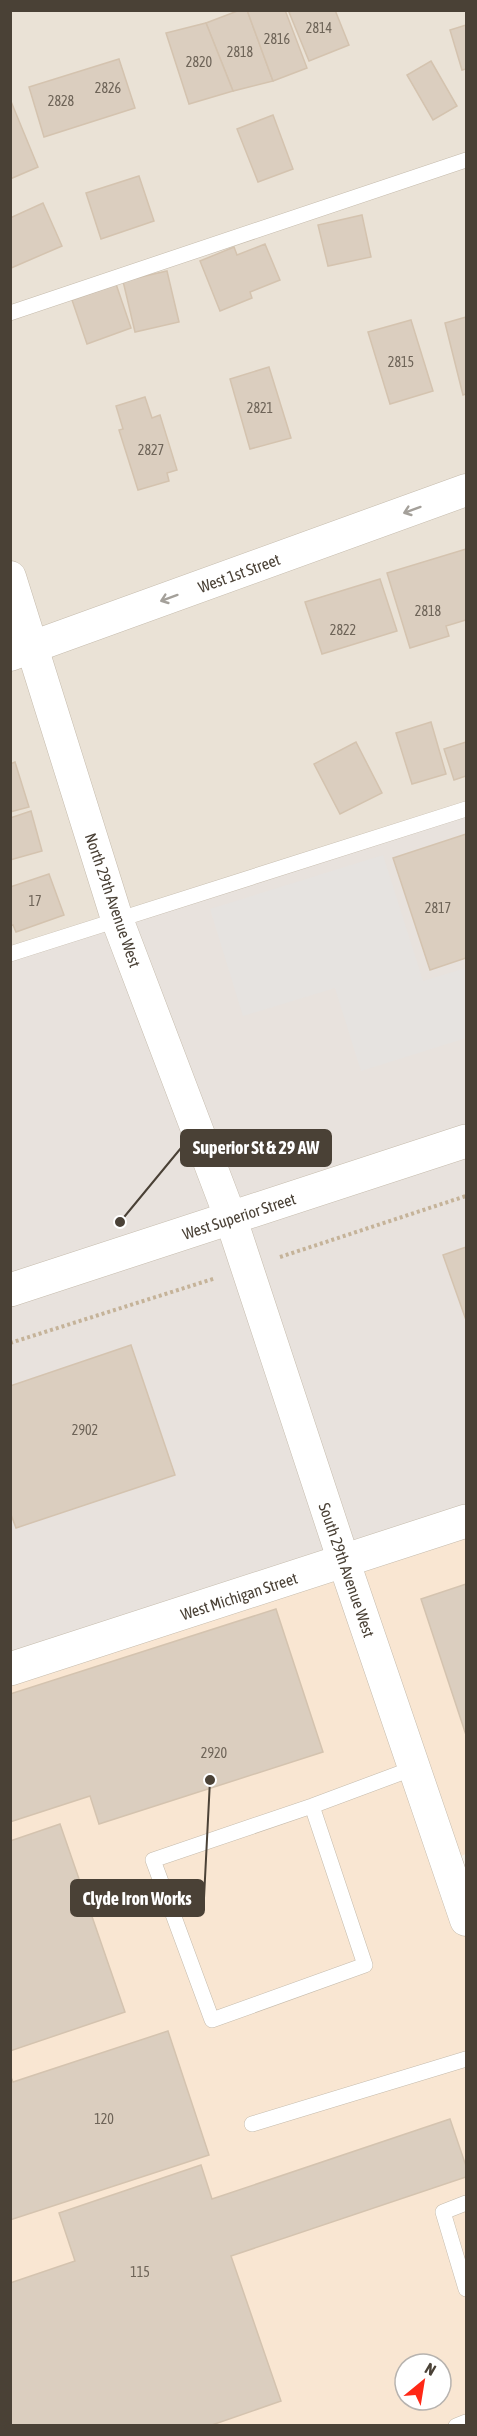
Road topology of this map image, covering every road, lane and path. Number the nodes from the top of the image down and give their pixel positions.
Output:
1 (466, 160) edge
2 (10, 313) edge
3 (466, 490) edge
4 (10, 577) edge
5 (21, 652) edge
6 (466, 809) edge
7 (117, 919) junction
8 (10, 954) edge
9 (466, 1141) edge
10 (231, 1219) junction
11 (10, 1290) edge
12 (466, 1521) edge
13 (344, 1562) junction
14 (10, 1669) edge
15 (414, 1768) junction
16 (312, 1806) junction
17 (466, 1920) edge
18 (466, 2058) edge
19 (252, 2124) dead end
20 (466, 2203) edge
21 (466, 2289) edge
22 (466, 2422) edge
23 (456, 2426) edge

1 - 2 lane
3 -> 5 street, West 1st Street
4 - 5 street, North 29th Avenue West
5 - 7 street, North 29th Avenue West
6 - 7 lane
7 - 8 lane
7 - 10 street, North 29th Avenue West
9 - 10 street, West Superior Street
10 - 11 street, West Superior Street
10 - 13 street, South 29th Avenue West
12 - 13 street, West Michigan Street
13 - 14 street, West Michigan Street
13 - 15 street, South 29th Avenue West
15 - 16 lane
15 - 17 street, South 29th Avenue West
16 - 16 lane
18 - 19 lane
20 - 21 lane
22 - 23 lane

